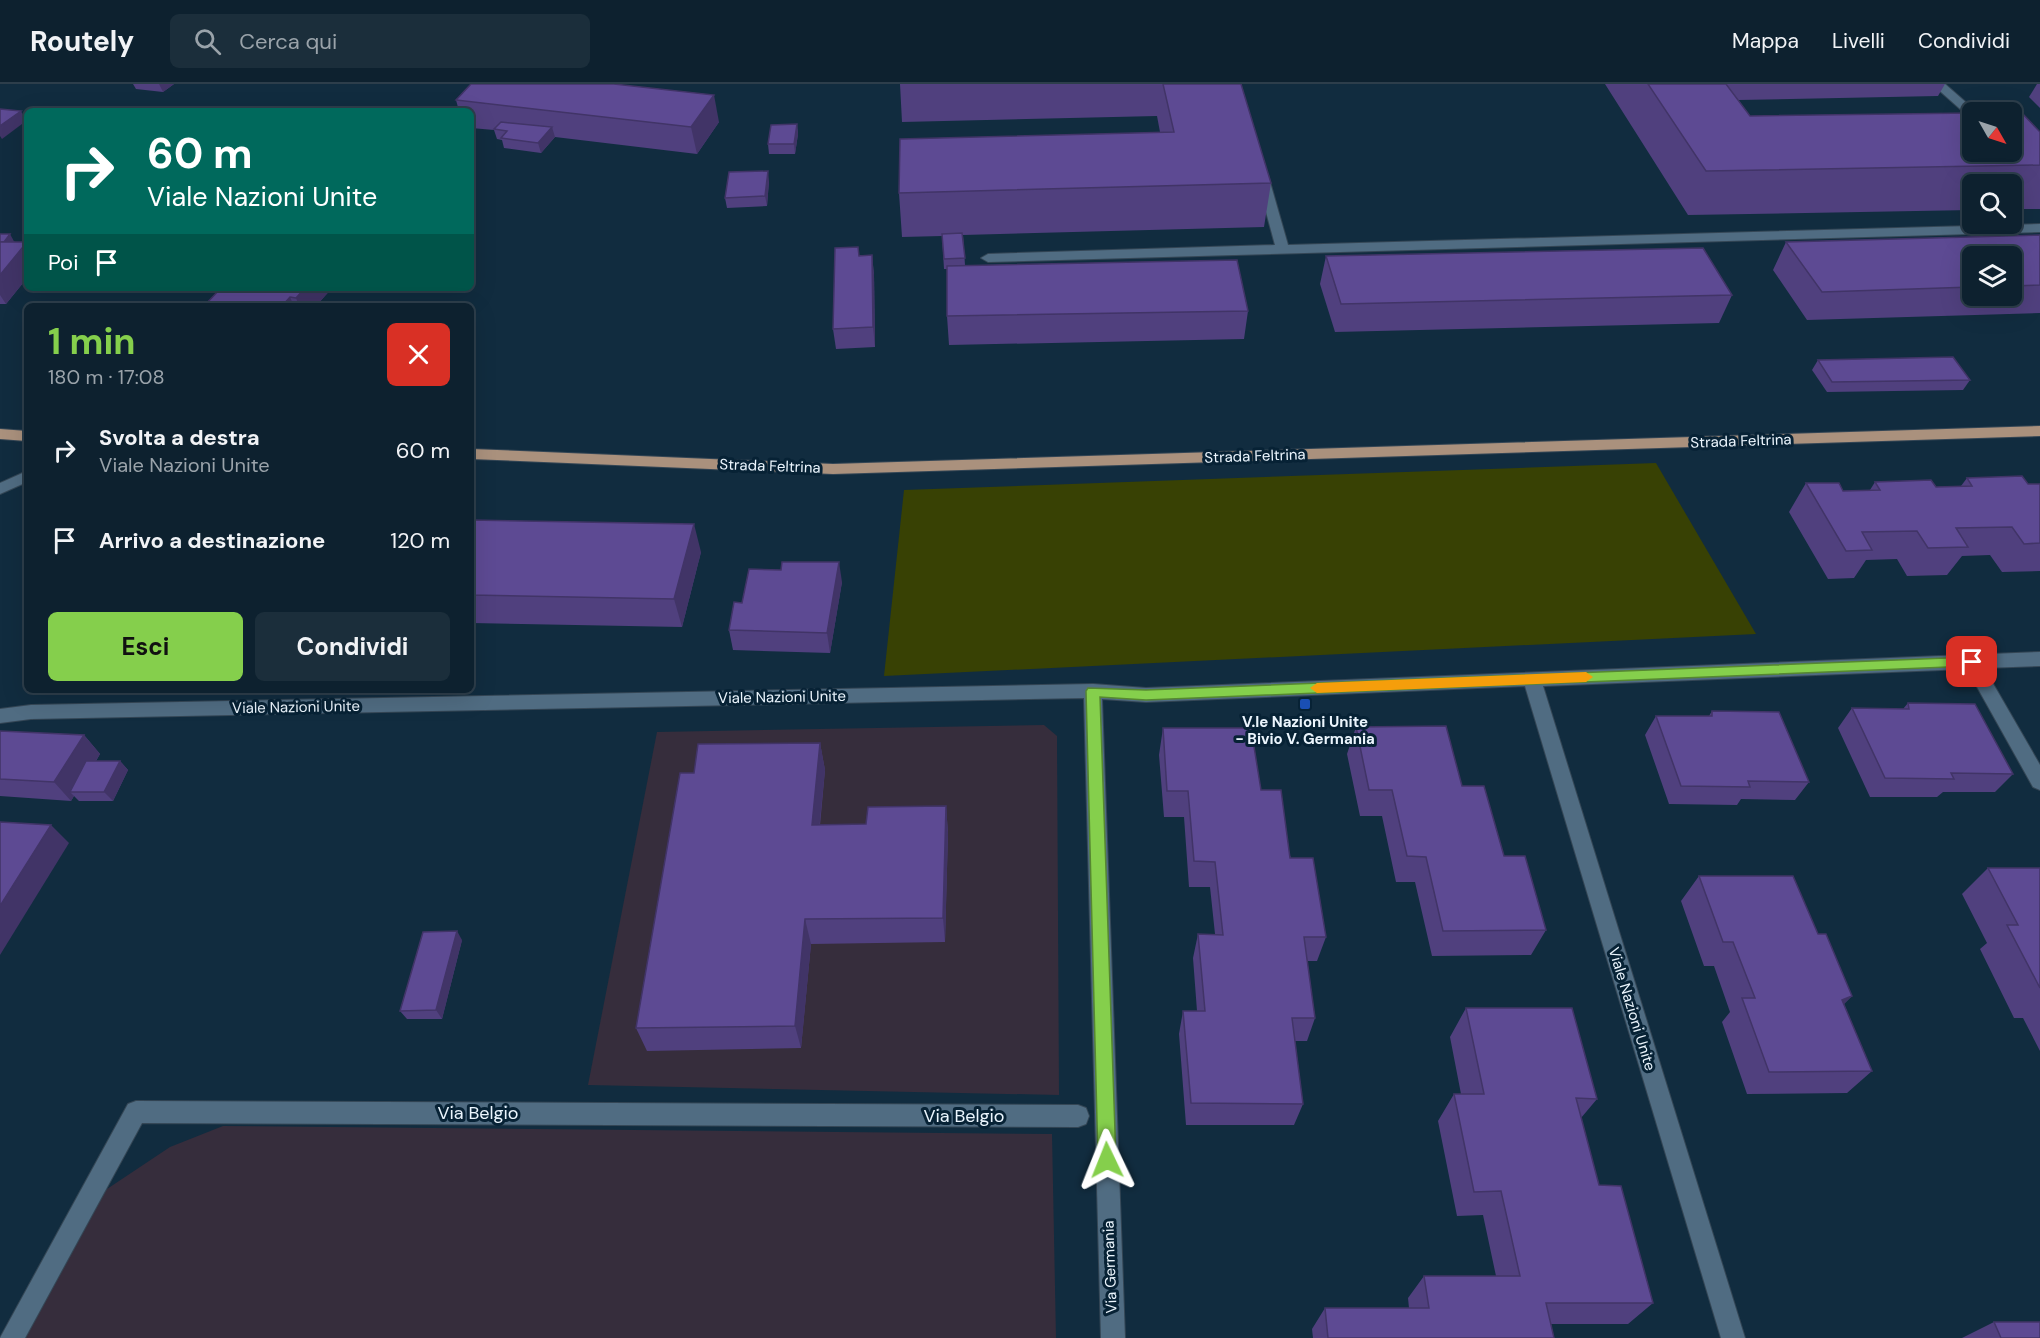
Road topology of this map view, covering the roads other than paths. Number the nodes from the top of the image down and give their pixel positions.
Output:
1 (1938, 84) edge
2 (1962, 105) edge
3 (1257, 161) edge
4 (2040, 228) edge
5 (1283, 249) junction
6 (988, 258) dead end
7 (2040, 431) edge
8 (0, 434) edge
9 (24, 436) edge
10 (474, 454) edge
11 (24, 477) edge
12 (0, 489) edge
13 (2040, 659) edge
14 (1972, 662) junction
15 (1532, 679) junction
16 (1093, 691) junction
17 (0, 706) edge
18 (31, 712) junction
19 (0, 716) edge
20 (2040, 782) edge
21 (1078, 1116) dead end
22 (12, 1338) edge
23 (1113, 1338) edge
24 (1733, 1338) edge

1 - 2 street
3 - 5 street
4 - 5 street
5 - 6 street
7 - 10 main road, Strada Feltrina
8 - 9 main road
11 - 12 street
13 - 14 street, Viale Nazioni Unite
14 - 15 street, Viale Nazioni Unite
14 - 20 street
15 - 16 street, Viale Nazioni Unite
15 - 24 street, Viale Nazioni Unite
16 - 18 street, Viale Nazioni Unite
16 - 23 street, Via Germania
17 - 18 street, Viale Nazioni Unite
18 - 19 street, Viale Nazioni Unite
21 - 22 street, Via Belgio

